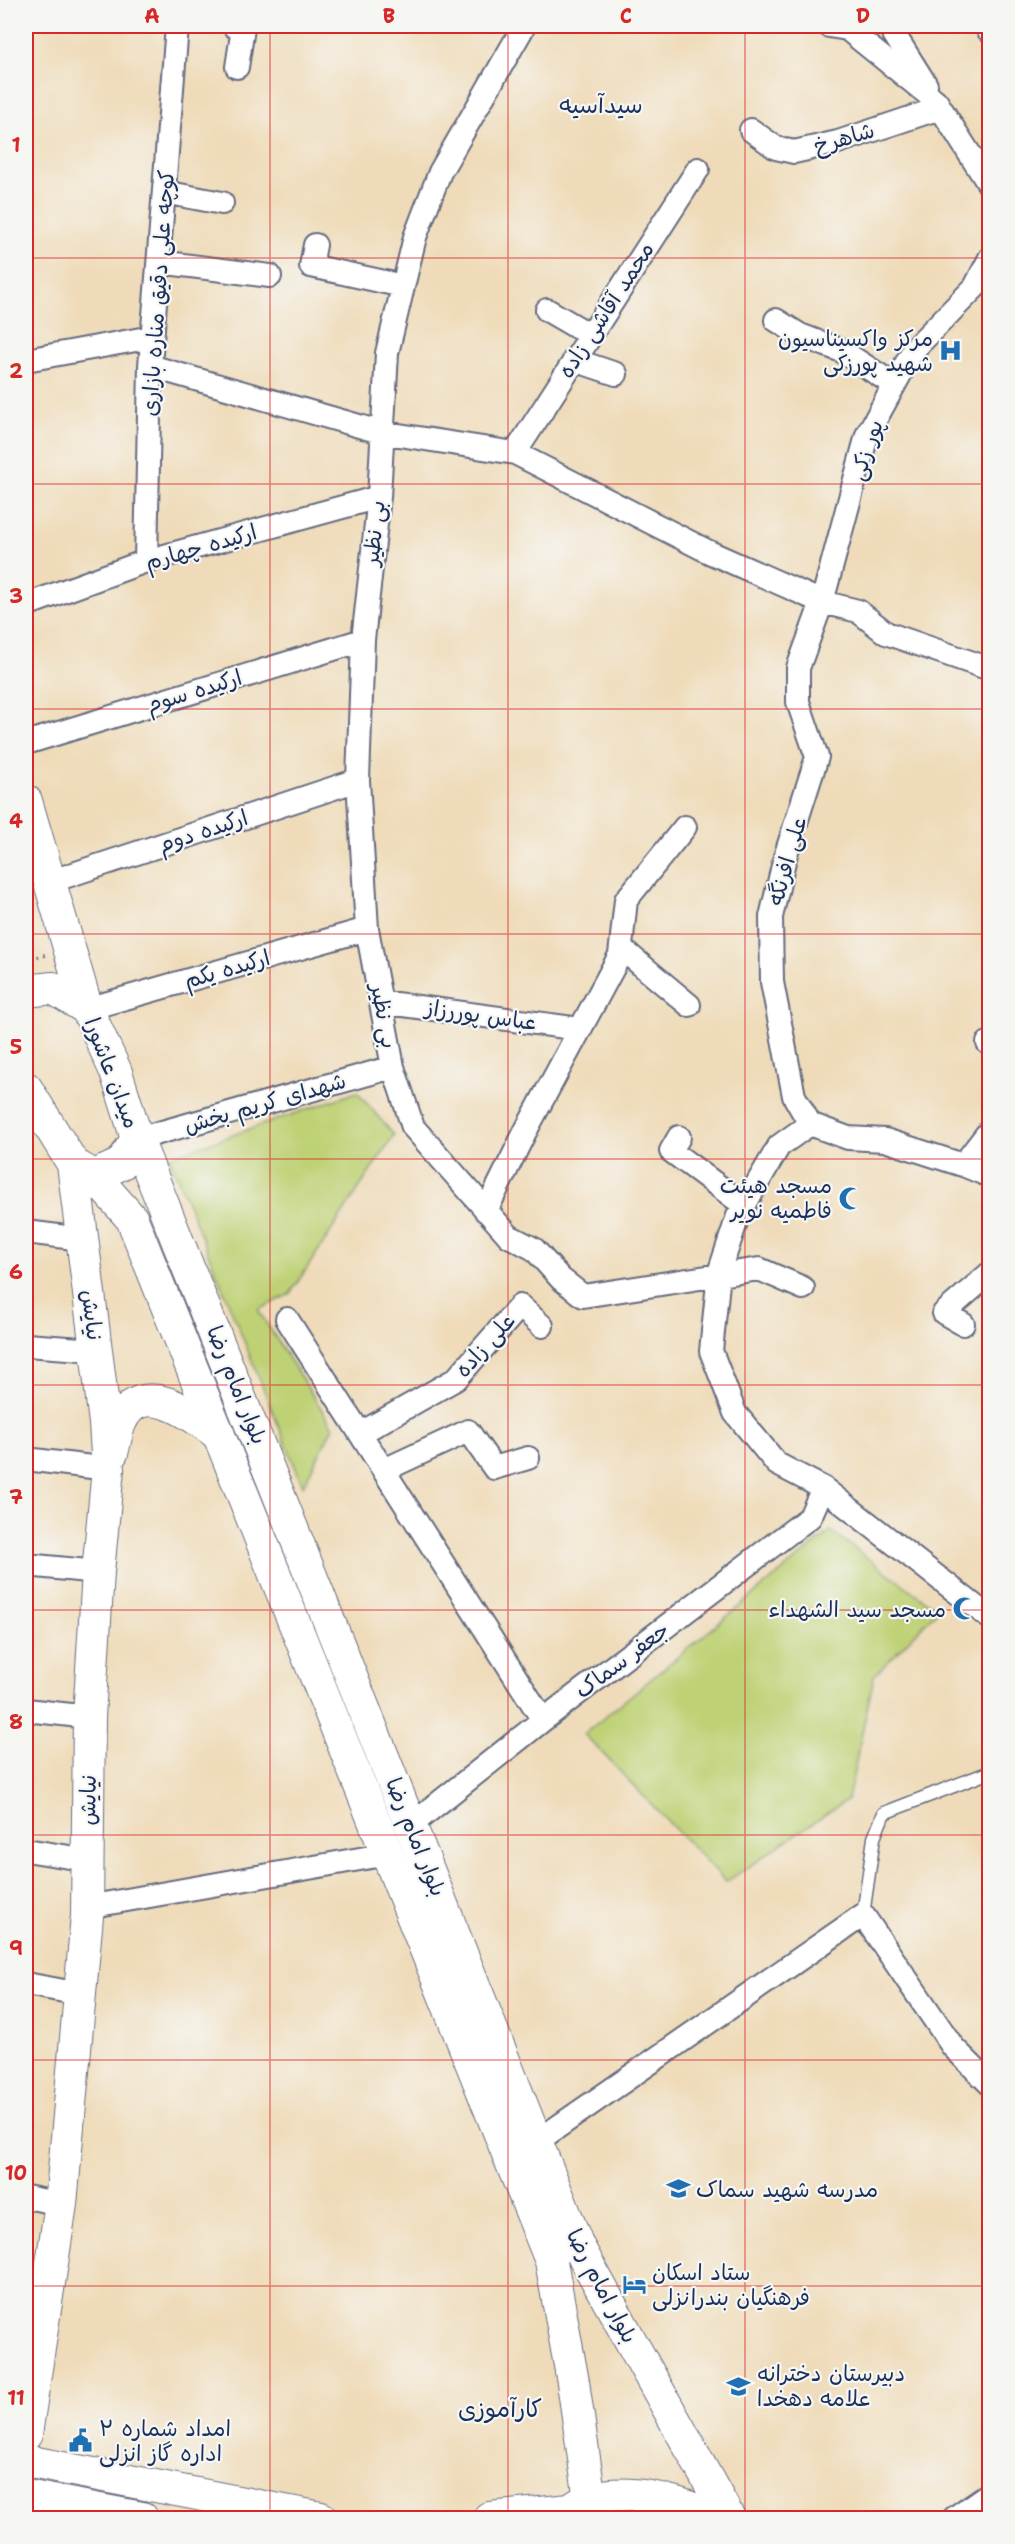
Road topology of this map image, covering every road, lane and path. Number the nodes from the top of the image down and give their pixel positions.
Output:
1 (177, 26) edge
2 (234, 26) edge
3 (524, 26) edge
4 (883, 26) edge
5 (889, 26) edge
6 (840, 27) edge
7 (237, 67) dead end
8 (938, 104) junction
9 (751, 130) dead end
10 (698, 169) dead end
11 (990, 186) edge
12 (164, 192) junction
13 (222, 203) dead end
14 (315, 245) dead end
15 (990, 258) edge
16 (159, 262) junction
17 (270, 276) dead end
18 (403, 286) junction
19 (547, 310) dead end
20 (776, 320) dead end
21 (590, 335) junction
22 (152, 337) junction
23 (26, 360) edge
24 (574, 360) junction
25 (150, 366) junction
26 (616, 374) dead end
27 (893, 384) junction
28 (380, 432) junction
29 (515, 453) junction
30 (379, 496) junction
31 (146, 561) junction
32 (822, 602) junction
33 (26, 605) edge
34 (363, 639) junction
35 (990, 669) edge
36 (26, 743) edge
37 (357, 780) junction
38 (26, 801) edge
39 (685, 827) dead end
40 (50, 882) junction
41 (367, 929) junction
42 (621, 948) junction
43 (26, 992) edge
44 (381, 1002) junction
45 (689, 1005) dead end
46 (87, 1009) junction
47 (580, 1029) junction
48 (393, 1067) junction
49 (27, 1091) edge
50 (810, 1124) junction
51 (990, 1130) edge
52 (680, 1137) dead end
53 (137, 1140) junction
54 (963, 1165) junction
55 (83, 1170) junction
56 (990, 1176) edge
57 (744, 1206) junction
58 (486, 1211) junction
59 (26, 1232) edge
60 (82, 1239) junction
61 (719, 1273) junction
62 (990, 1273) edge
63 (803, 1288) dead end
64 (287, 1319) dead end
65 (963, 1324) dead end
66 (542, 1326) dead end
67 (26, 1345) edge
68 (96, 1350) junction
69 (361, 1433) junction
70 (219, 1435) junction
71 (528, 1458) dead end
72 (26, 1459) edge
73 (108, 1469) junction
74 (384, 1470) junction
75 (823, 1488) junction
76 (26, 1565) edge
77 (98, 1572) junction
78 (990, 1618) edge
79 (26, 1710) edge
80 (89, 1717) junction
81 (543, 1720) junction
82 (990, 1772) edge
83 (411, 1825) junction
84 (26, 1850) edge
85 (388, 1854) junction
86 (88, 1860) junction
87 (87, 1906) junction
88 (863, 1915) junction
89 (26, 1984) edge
90 (80, 1994) junction
91 (990, 2084) edge
92 (536, 2142) junction
93 (26, 2197) edge
94 (61, 2204) junction
95 (26, 2434) edge
96 (26, 2461) edge
97 (34, 2504) edge
98 (985, 2505) edge
99 (574, 2510) edge
100 (142, 2518) edge
101 (321, 2518) edge
102 (489, 2518) edge
103 (713, 2518) edge
104 (729, 2518) edge
105 (954, 2518) edge

1 - 12 street, کوچه علی دقیق مناره بازاری
2 - 7 street
3 - 18 street, بی نظیر
4 - 6 street
5 - 8 street
6 - 8 street
8 - 9 street, شاهرخ
8 - 11 street
10 - 21 street, محمد آقاشی زاده
12 - 13 street
12 - 16 street, کوچه علی دقیق مناره بازاری
14 - 18 street
15 - 27 street, پور زکی
16 - 17 street
16 - 22 street, کوچه علی دقیق مناره بازاری
18 - 28 street, بی نظیر
19 - 21 street
20 - 27 street
21 - 24 street, محمد آقاشی زاده
22 - 23 street
22 - 25 street, کوچه علی دقیق مناره بازاری
24 - 26 street
24 - 29 street, محمد آقاشی زاده
25 - 28 street
25 - 31 street, کوچه علی دقیق مناره بازاری
27 - 32 street, پور زکی
28 - 29 street
28 - 30 street, بی نظیر
29 - 32 street
30 - 31 street, ارکیده چهارم
30 - 34 street, بی نظیر
31 - 33 street, ارکیده چهارم
32 - 35 street
32 - 50 street, علی افرنگه
34 - 36 street, ارکیده سوم
34 - 37 street, بی نظیر
37 - 40 street, ارکیده دوم
37 - 41 street, بی نظیر
38 - 40 main road
39 - 42 street
40 - 46 main road
41 - 44 street, بی نظیر
41 - 46 street, ارکیده یکم
42 - 45 street
42 - 47 street
43 - 46 main road, میدان عاشورا
44 - 47 street, عباس پوررزاز
44 - 48 street, بی نظیر
46 - 53 main road, میدان عاشورا
47 - 58 street
48 - 53 street, شهدای کریم بخش
48 - 58 street, بی نظیر
49 - 55 main road
50 - 54 street
50 - 57 street
51 - 54 street
52 - 57 street
53 - 55 main road, میدان عاشورا
53 - 83 main road, بلوار امام رضا
54 - 56 street
55 - 60 main road, نیایش
55 - 70 main road, بلوار امام رضا
57 - 61 street
58 - 61 street, بی نظیر
59 - 60 street
60 - 68 main road, نیایش
61 - 63 street
61 - 75 street
62 - 65 street
64 - 69 street
66 - 69 street, علی زاده
67 - 68 street
68 - 73 main road, نیایش
69 - 74 street
70 - 73 main road
70 - 85 main road, بلوار امام رضا
71 - 74 street
72 - 73 street
73 - 77 main road, نیایش
74 - 81 street
75 - 78 street
75 - 81 street, جعفر سماک
76 - 77 street
77 - 80 main road, نیایش
79 - 80 street
80 - 86 main road, نیایش
81 - 83 street, جعفر سماک
82 - 88 lane
83 - 92 main road, بلوار امام رضا
84 - 86 street
85 - 87 street
85 - 99 main road, بلوار امام رضا
86 - 87 main road, نیایش
87 - 90 main road, نیایش
88 - 91 street
88 - 92 street
89 - 90 street
90 - 94 main road, نیایش
92 - 104 main road, بلوار امام رضا
93 - 94 street
94 - 95 main road, نیایش
96 - 101 main road
97 - 100 main road
98 - 105 street
99 - 102 main road
99 - 103 main road

